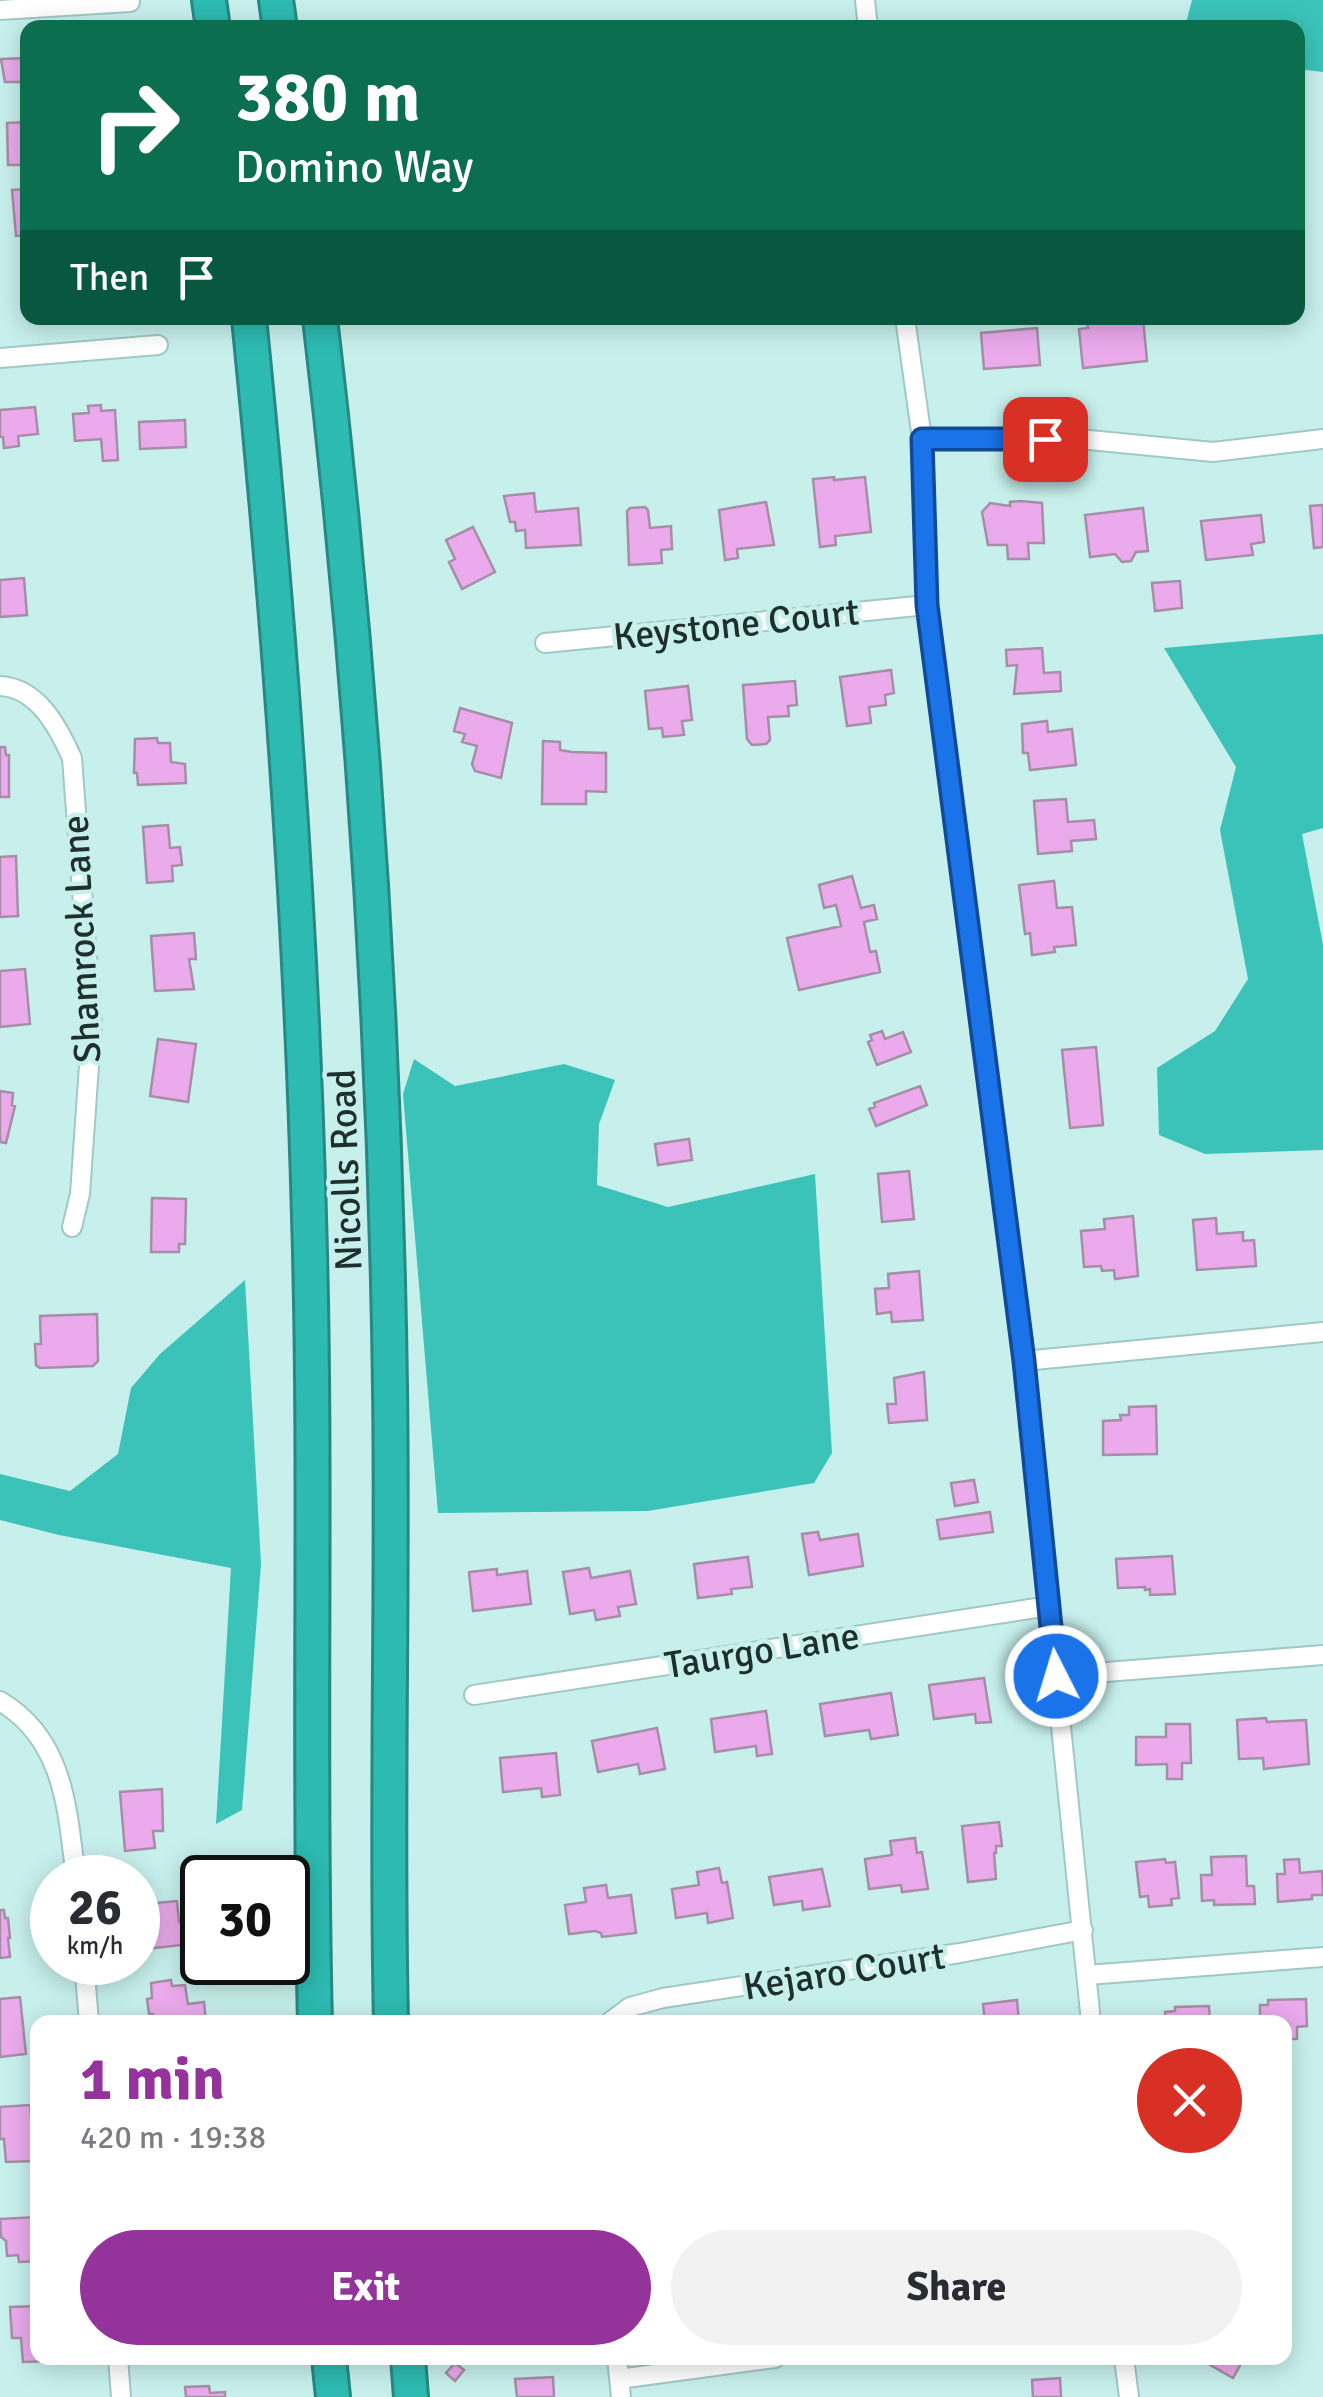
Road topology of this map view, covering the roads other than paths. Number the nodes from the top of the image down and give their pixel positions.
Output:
1 (130, 2) edge
2 (0, 10) edge
3 (250, 325) edge
4 (321, 325) edge
5 (906, 325) edge
6 (158, 345) dead end
7 (0, 358) edge
8 (922, 439) junction
9 (1323, 440) edge
10 (927, 605) junction
11 (545, 643) dead end
12 (0, 686) edge
13 (72, 1227) dead end
14 (1323, 1332) edge
15 (1024, 1361) junction
16 (1049, 1606) junction
17 (1323, 1655) edge
18 (1056, 1676) junction
19 (474, 1695) dead end
20 (0, 1701) edge
21 (72, 1855) edge
22 (1083, 1930) junction
23 (1323, 1957) edge
24 (1087, 1975) junction
25 (86, 1985) edge
26 (88, 2015) edge
27 (314, 2015) edge
28 (392, 2015) edge
29 (619, 2015) edge
30 (1090, 2015) edge
31 (119, 2365) edge
32 (330, 2365) edge
33 (409, 2365) edge
34 (739, 2365) edge
35 (1125, 2365) edge
36 (620, 2388) edge
37 (121, 2397) edge
38 (333, 2397) edge
39 (411, 2397) edge
40 (1129, 2397) edge

1 - 2 street
3 - 27 highway, Nicolls Road
4 - 28 highway, Nicolls Road
5 - 8 street
6 - 7 street
8 - 9 street
8 - 10 street
10 - 11 street, Keystone Court
10 - 15 street
12 - 13 street, Shamrock Lane
14 - 15 street
15 - 16 street
16 - 18 street
16 - 19 street, Taurgo Lane
17 - 18 street
18 - 22 street
20 - 21 street
22 - 24 street
22 - 29 street, Kejaro Court
23 - 24 street
24 - 30 street
25 - 26 street
31 - 37 street
32 - 38 highway
33 - 39 highway
34 - 36 street
35 - 40 street

